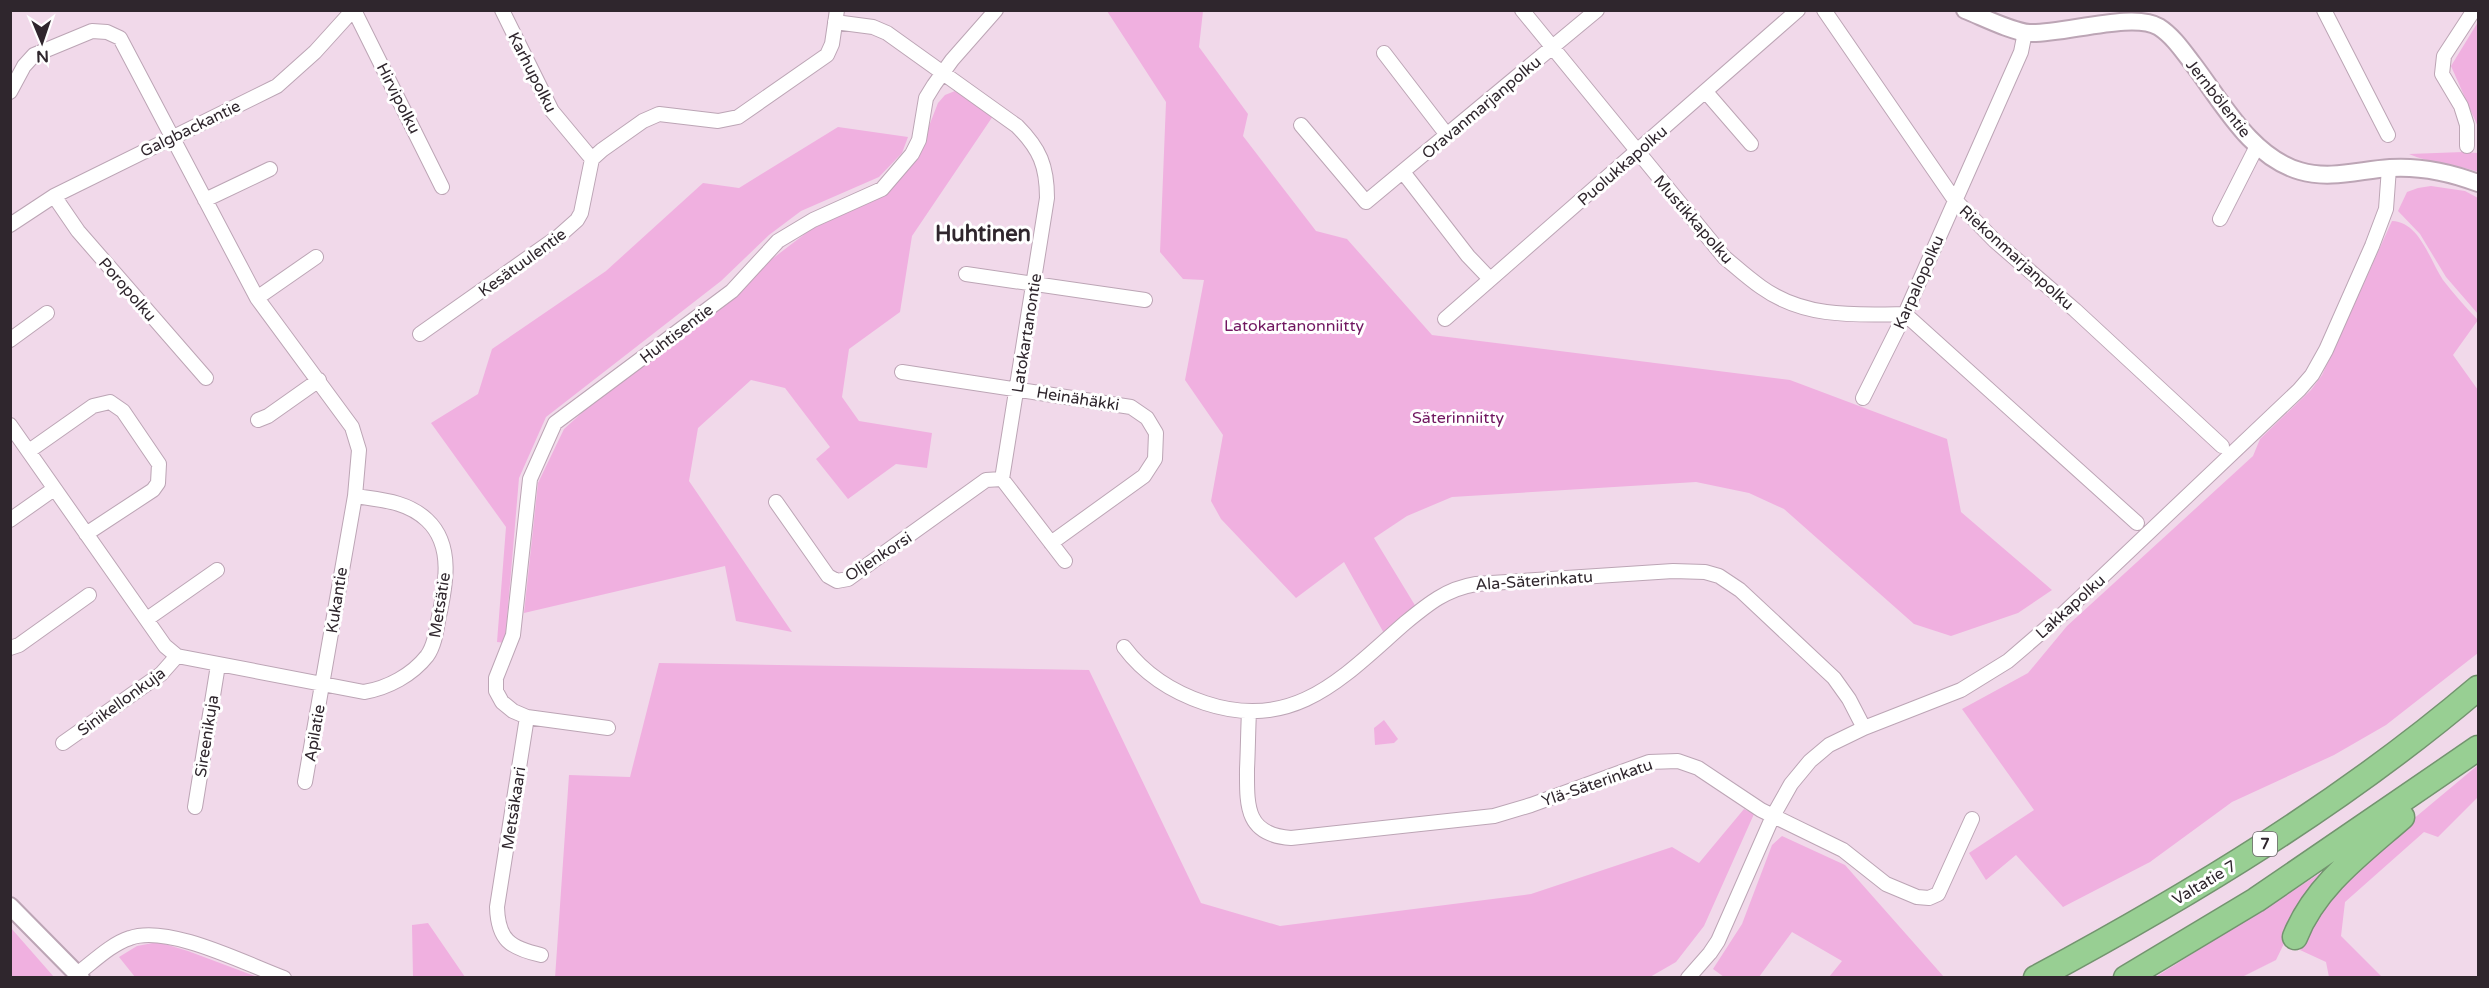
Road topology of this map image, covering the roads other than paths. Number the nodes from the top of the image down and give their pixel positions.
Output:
1 (354, 10) edge
2 (502, 10) edge
3 (996, 10) edge
4 (1522, 10) edge
5 (1597, 10) edge
6 (1798, 10) edge
7 (1824, 10) edge
8 (1965, 10) edge
9 (2324, 10) edge
10 (2474, 10) edge
11 (836, 16) edge
12 (2145, 17) edge
13 (2025, 32) junction
14 (1551, 48) junction
15 (1384, 53) dead end
16 (943, 73) junction
17 (10, 92) edge
18 (1706, 92) junction
19 (1301, 125) dead end
20 (1447, 135) junction
21 (2388, 135) dead end
22 (171, 137) junction
23 (1751, 144) dead end
24 (2257, 146) junction
25 (2467, 146) dead end
26 (1636, 152) junction
27 (592, 159) junction
28 (2389, 168) junction
29 (270, 169) dead end
30 (1403, 172) junction
31 (2478, 183) edge
32 (442, 187) dead end
33 (54, 196) junction
34 (1954, 199) junction
35 (205, 200) junction
36 (2220, 219) dead end
37 (10, 225) edge
38 (316, 257) dead end
39 (966, 273) dead end
40 (1490, 279) junction
41 (1034, 284) junction
42 (257, 298) junction
43 (1145, 300) dead end
44 (46, 313) dead end
45 (1905, 314) junction
46 (1446, 319) dead end
47 (420, 334) dead end
48 (10, 340) edge
49 (902, 372) dead end
50 (206, 378) dead end
51 (319, 380) junction
52 (1017, 388) junction
53 (1863, 399) dead end
54 (258, 420) dead end
55 (10, 425) edge
56 (2222, 446) dead end
57 (29, 450) junction
58 (1002, 478) junction
59 (54, 489) junction
60 (354, 496) junction
61 (776, 502) dead end
62 (10, 520) edge
63 (2137, 523) dead end
64 (86, 534) junction
65 (1052, 543) junction
66 (1065, 561) dead end
67 (217, 570) dead end
68 (89, 596) dead end
69 (147, 619) junction
70 (1124, 647) dead end
71 (10, 648) edge
72 (177, 656) junction
73 (218, 665) junction
74 (322, 684) junction
75 (2478, 688) edge
76 (1248, 712) junction
77 (527, 717) junction
78 (608, 728) dead end
79 (1864, 728) junction
80 (63, 743) dead end
81 (2478, 750) edge
82 (305, 782) dead end
83 (195, 807) dead end
84 (1773, 816) junction
85 (1972, 819) dead end
86 (10, 906) edge
87 (2295, 937) dead end
88 (541, 955) dead end
89 (79, 976) edge
90 (284, 978) edge
91 (1688, 978) edge
92 (2036, 978) edge
93 (2126, 978) edge

1 - 22 street, Galgbackantie
1 - 32 street, Hirvipolku
2 - 27 street, Karhupolku
3 - 16 street, Huhtisentie
4 - 14 street, Mustikkapolku
5 - 14 street, Oravanmarjanpolku
6 - 18 street, Puolukkapolku
7 - 34 street, Riekonmarjanpolku
8 - 13 street, Jernbölentie
9 - 21 street
10 - 25 street
11 - 16 street, Latokartanontie
11 - 27 street
12 - 13 street, Jernbölentie
12 - 24 street, Jernbölentie
13 - 34 street, Karpalopolku
14 - 20 street, Oravanmarjanpolku
14 - 26 street, Mustikkapolku
15 - 20 street
16 - 41 street, Latokartanontie
16 - 77 street, Huhtisentie
17 - 22 street, Kukantie
18 - 23 street
18 - 26 street, Puolukkapolku
19 - 30 street, Oravanmarjanpolku
20 - 30 street, Oravanmarjanpolku
22 - 33 street, Galgbackantie
22 - 35 street, Kukantie
24 - 28 street, Jernbölentie
24 - 36 street
26 - 40 street, Puolukkapolku
26 - 45 street, Mustikkapolku
27 - 47 street, Kesätuulentie
28 - 31 street, Jernbölentie
28 - 79 street, Lakkapolku
29 - 35 street
30 - 40 street
33 - 37 street, Galgbackantie
33 - 50 street, Poropolku
34 - 45 street, Karpalopolku
34 - 56 street, Riekonmarjanpolku
35 - 42 street, Kukantie
38 - 42 street
39 - 41 street
40 - 46 street, Puolukkapolku
41 - 43 street
41 - 52 street, Latokartanontie
42 - 51 street, Kukantie
44 - 48 street
45 - 53 street, Karpalopolku
45 - 63 street
49 - 52 street, Heinähäkki
51 - 54 street
51 - 60 street, Kukantie
52 - 58 street, Latokartanontie
52 - 65 street, Heinähäkki
55 - 57 street
57 - 59 street
57 - 64 street
58 - 61 street, Oljenkorsi
58 - 65 street
59 - 62 street
59 - 64 street
60 - 74 street, Kukantie
60 - 74 street, Metsätie
64 - 69 street
65 - 66 street
67 - 69 street
68 - 71 street
69 - 72 street
70 - 76 street, Ala-Säterinkatu
72 - 73 street
72 - 80 street, Sinikellonkuja
73 - 74 street
73 - 83 street, Sireenikuja
74 - 82 street, Apilatie
75 - 92 highway, Valtatie 7 / 7
76 - 79 street, Ala-Säterinkatu
76 - 84 street, Ylä-Säterinkatu
77 - 78 street
77 - 88 street, Metsäkaari
79 - 84 street, Lakkapolku
81 - 87 highway
81 - 93 highway
84 - 85 street, Ylä-Säterinkatu
84 - 91 street, Lakkapolku
86 - 89 street
89 - 90 street

